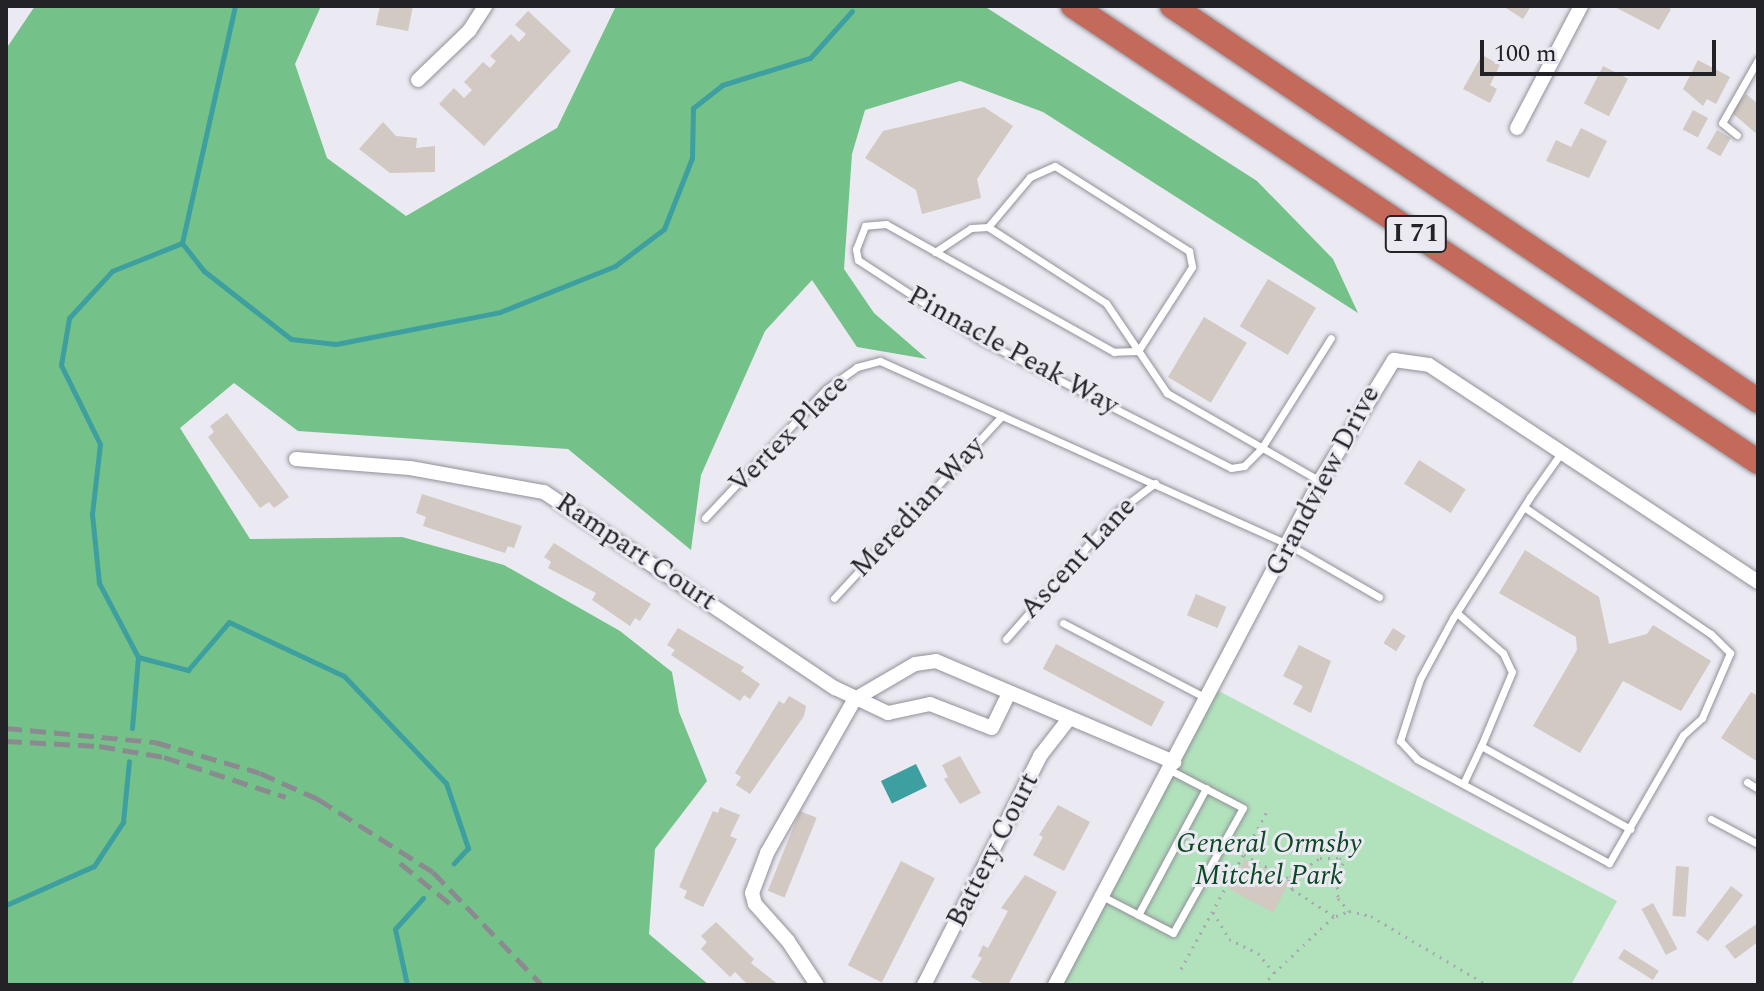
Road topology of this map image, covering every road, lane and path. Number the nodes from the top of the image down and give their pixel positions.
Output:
1 (485, 6) edge
2 (1073, 6) edge
3 (1172, 6) edge
4 (1581, 6) edge
5 (1758, 60) edge
6 (418, 80) dead end
7 (1517, 128) dead end
8 (1737, 135) dead end
9 (988, 227) junction
10 (935, 252) junction
11 (1331, 338) dead end
12 (1666, 339) junction
13 (1138, 351) junction
14 (880, 361) joint
15 (1758, 386) edge
16 (1758, 401) edge
17 (1002, 416) junction
18 (1261, 449) junction
19 (1562, 451) junction
20 (296, 459) dead end
21 (1758, 462) edge
22 (1320, 481) junction
23 (1155, 483) junction
24 (1524, 507) junction
25 (705, 518) dead end
26 (1289, 545) junction
27 (1758, 582) edge
28 (1379, 597) dead end
29 (834, 598) dead end
30 (1457, 613) junction
31 (1063, 623) dead end
32 (1006, 639) dead end
33 (1009, 693) junction
34 (855, 699) junction
35 (1207, 699) junction
36 (1068, 720) junction
37 (1481, 746) junction
38 (1172, 766) junction
39 (1747, 782) dead end
40 (1463, 784) junction
41 (1206, 788) junction
42 (1758, 789) edge
43 (1267, 811) dead end
44 (1711, 819) dead end
45 (1630, 829) junction
46 (1758, 844) edge
47 (1244, 855) junction
48 (1288, 878) junction
49 (1102, 896) junction
50 (1349, 911) junction
51 (1213, 912) junction
52 (1138, 915) junction
53 (1334, 916) junction
54 (1181, 969) dead end
55 (1274, 973) junction
56 (817, 985) edge
57 (924, 985) edge
58 (1055, 985) edge
59 (1263, 985) edge
60 (1487, 985) edge

1 - 6 street
2 - 21 highway, I 71
3 - 12 highway, I 71
4 - 7 street
5 - 8 lane
9 - 10 lane
9 - 13 lane
9 - 13 lane
10 - 13 lane, Pinnacle Peak Way
10 - 18 lane, Pinnacle Peak Way
11 - 18 lane
12 - 15 highway
12 - 16 highway, I 71
13 - 18 lane
14 - 17 lane, Pinnacle Peak Way
14 - 25 lane, Vertex Place
17 - 23 lane, Pinnacle Peak Way
17 - 29 lane, Meredian Way
18 - 22 lane
19 - 22 street, Grandview Drive
19 - 24 lane
19 - 27 street, Grandview Drive
20 - 34 street, Rampart Court
22 - 26 street, Grandview Drive
23 - 26 lane, Pinnacle Peak Way
23 - 32 lane, Ascent Lane
24 - 30 lane
24 - 45 lane
26 - 28 lane, Pinnacle Peak Way
26 - 35 street, Grandview Drive
30 - 37 lane
30 - 40 lane
31 - 35 lane
33 - 34 street
33 - 34 street, Rampart Court
33 - 36 street
34 - 56 street
35 - 38 street, Grandview Drive
36 - 38 street
36 - 57 street, Battery Court
37 - 40 lane
37 - 45 lane
38 - 41 lane
38 - 49 street, Grandview Drive
39 - 42 lane
40 - 45 lane
41 - 52 lane
41 - 52 lane
43 - 47 path
44 - 46 lane
47 - 48 path
47 - 51 path
48 - 50 path
48 - 53 path
49 - 52 lane
49 - 58 street, Grandview Drive
50 - 53 path
50 - 60 path
51 - 54 path
51 - 55 path
53 - 55 path
55 - 59 path

